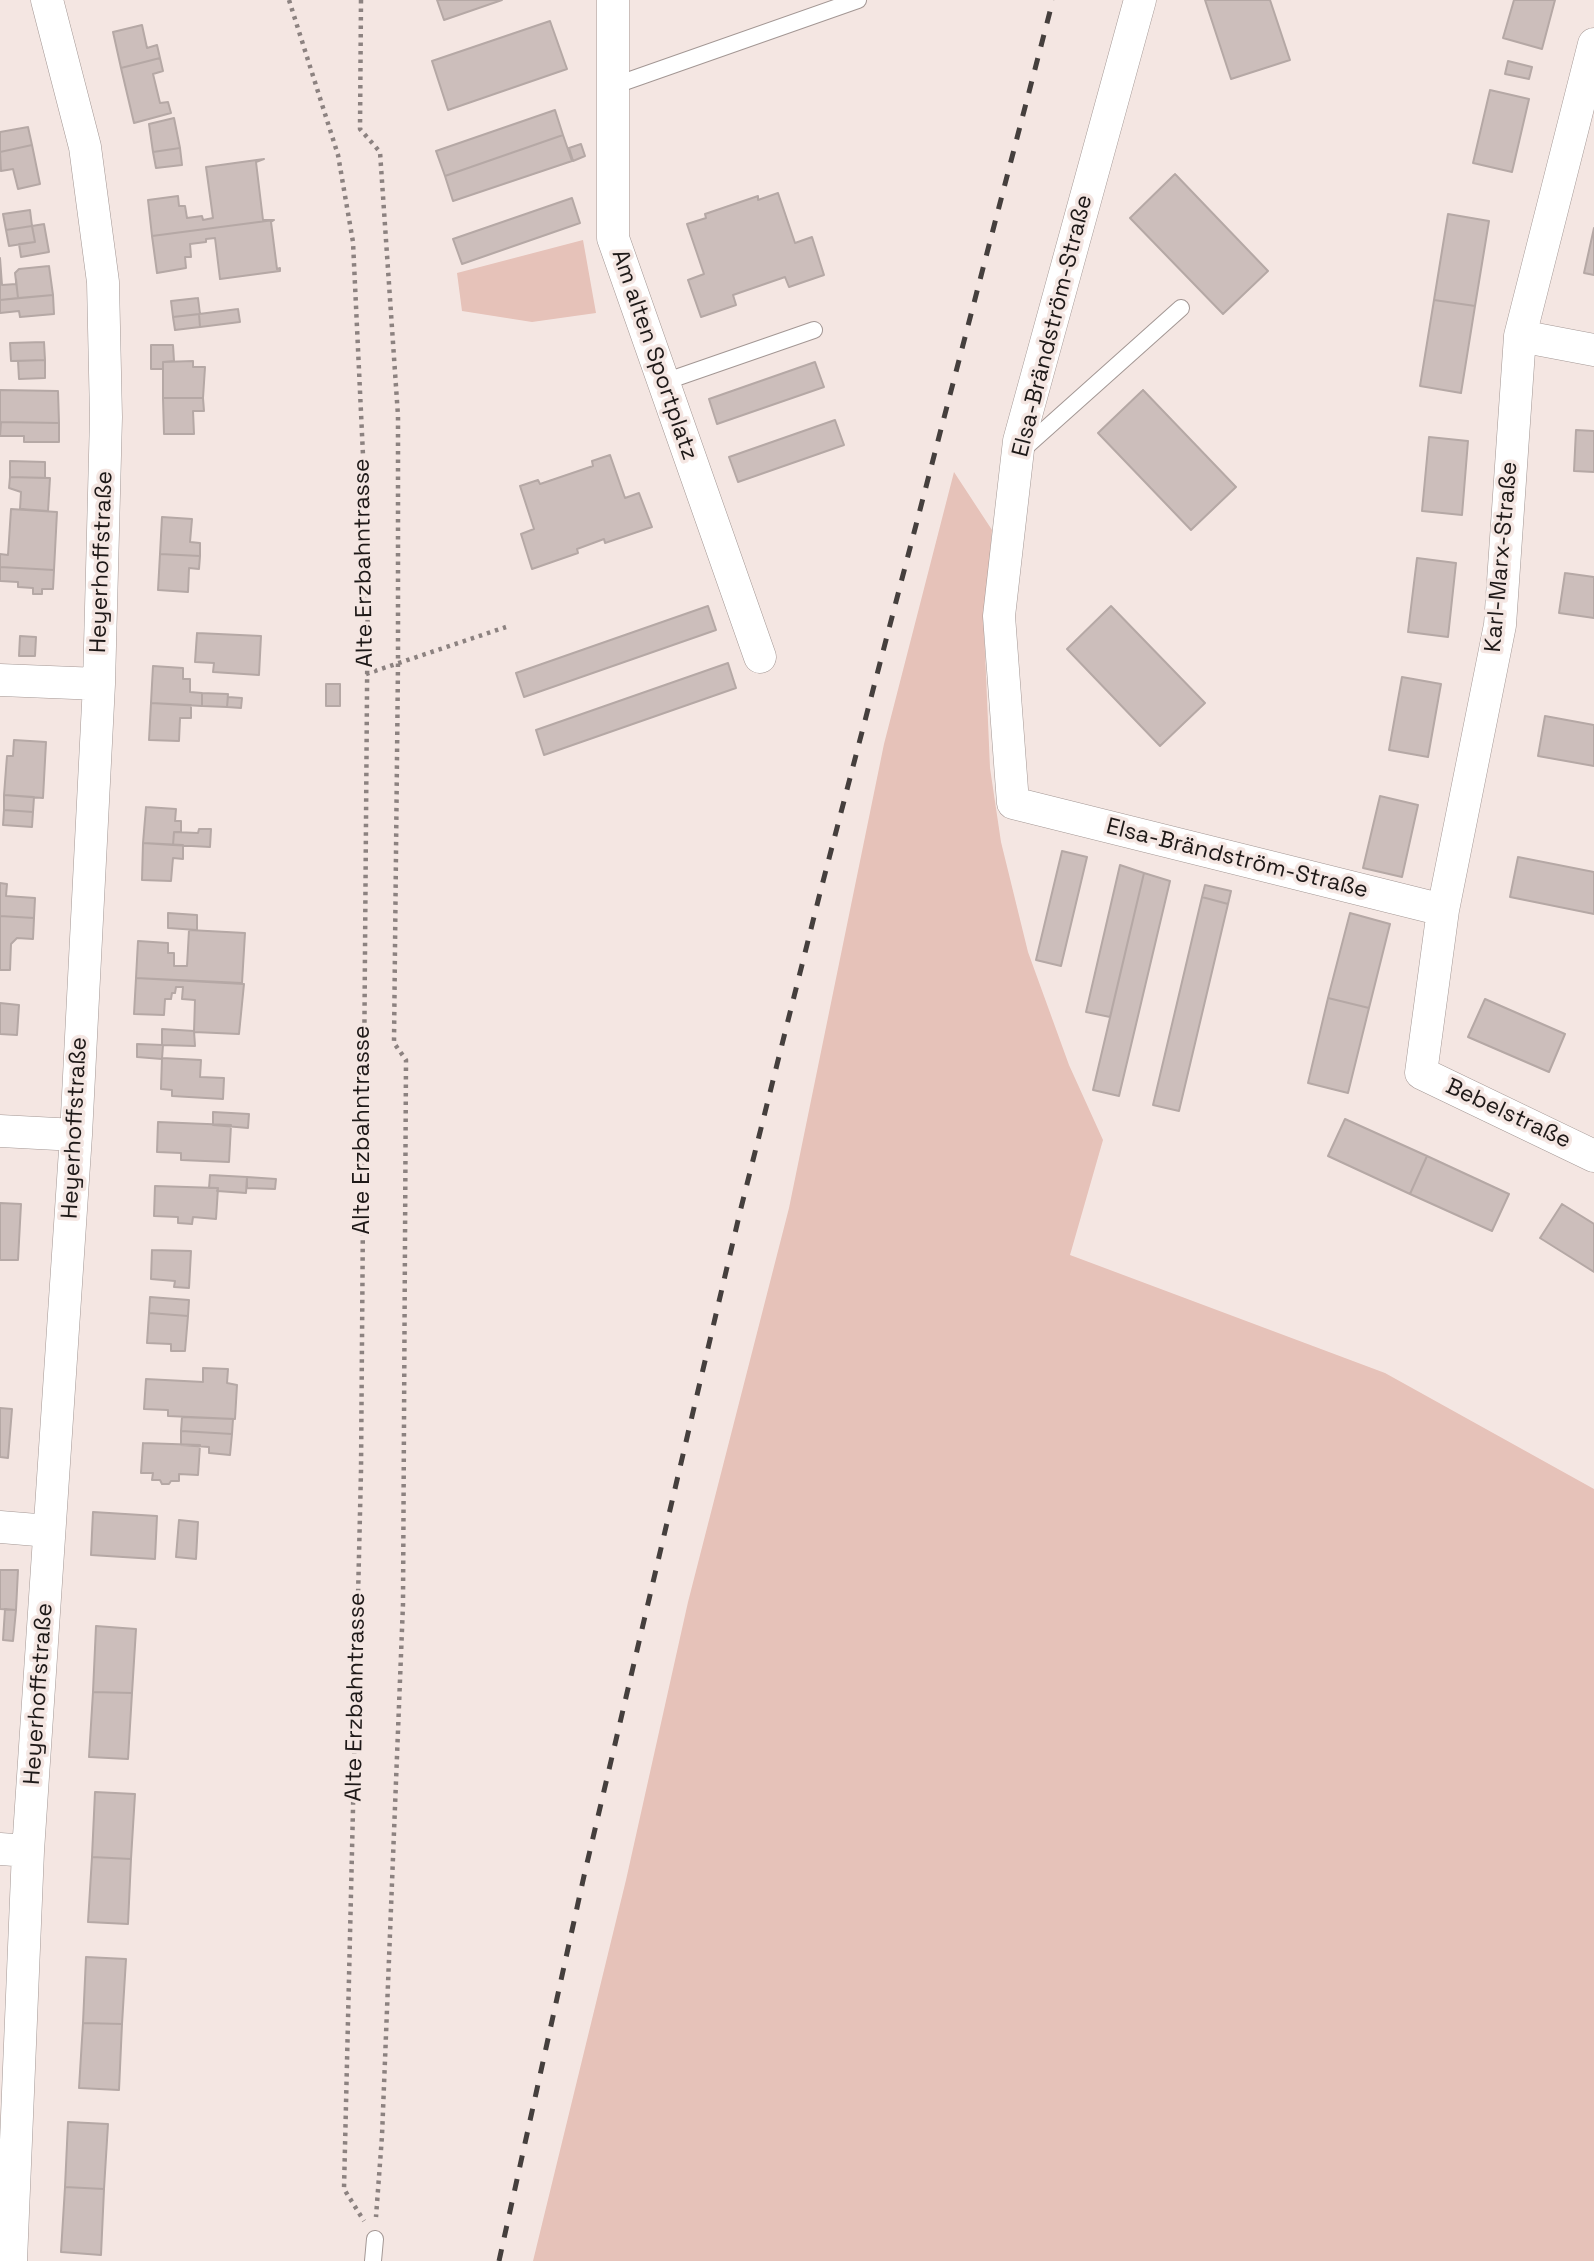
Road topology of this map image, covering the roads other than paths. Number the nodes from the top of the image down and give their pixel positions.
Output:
1 (47, 0) edge
2 (613, 0) edge
3 (858, 0) edge
4 (1140, 0) edge
5 (1594, 44) edge
6 (613, 86) junction
7 (1181, 308) dead end
8 (814, 330) dead end
9 (1520, 336) junction
10 (1594, 350) edge
11 (664, 382) junction
12 (1018, 454) junction
13 (760, 657) dead end
14 (0, 680) edge
15 (99, 684) junction
16 (1443, 910) junction
17 (1421, 1073) joint
18 (0, 1132) edge
19 (76, 1135) junction
20 (1594, 1156) edge
21 (0, 1527) edge
22 (49, 1531) junction
23 (14, 1850) edge
24 (375, 2239) road end
25 (11, 2261) edge
26 (373, 2261) edge

1 - 15 street, Heyerhoffstraße
2 - 6 street, Am alten Sportplatz
3 - 6 lane
4 - 12 street, Elsa-Brändström-Straße
5 - 9 street, Karl-Marx-Straße
6 - 11 street, Am alten Sportplatz
7 - 12 lane
8 - 11 lane
9 - 10 street
9 - 16 street, Karl-Marx-Straße
11 - 13 street, Am alten Sportplatz
12 - 16 street, Elsa-Brändström-Straße
14 - 15 street
15 - 19 street, Heyerhoffstraße
16 - 17 street, Karl-Marx-Straße
17 - 20 street, Bebelstraße
18 - 19 street
19 - 22 street, Heyerhoffstraße
21 - 22 street
22 - 23 street, Heyerhoffstraße
23 - 25 street, Heyerhoffstraße
24 - 26 lane

